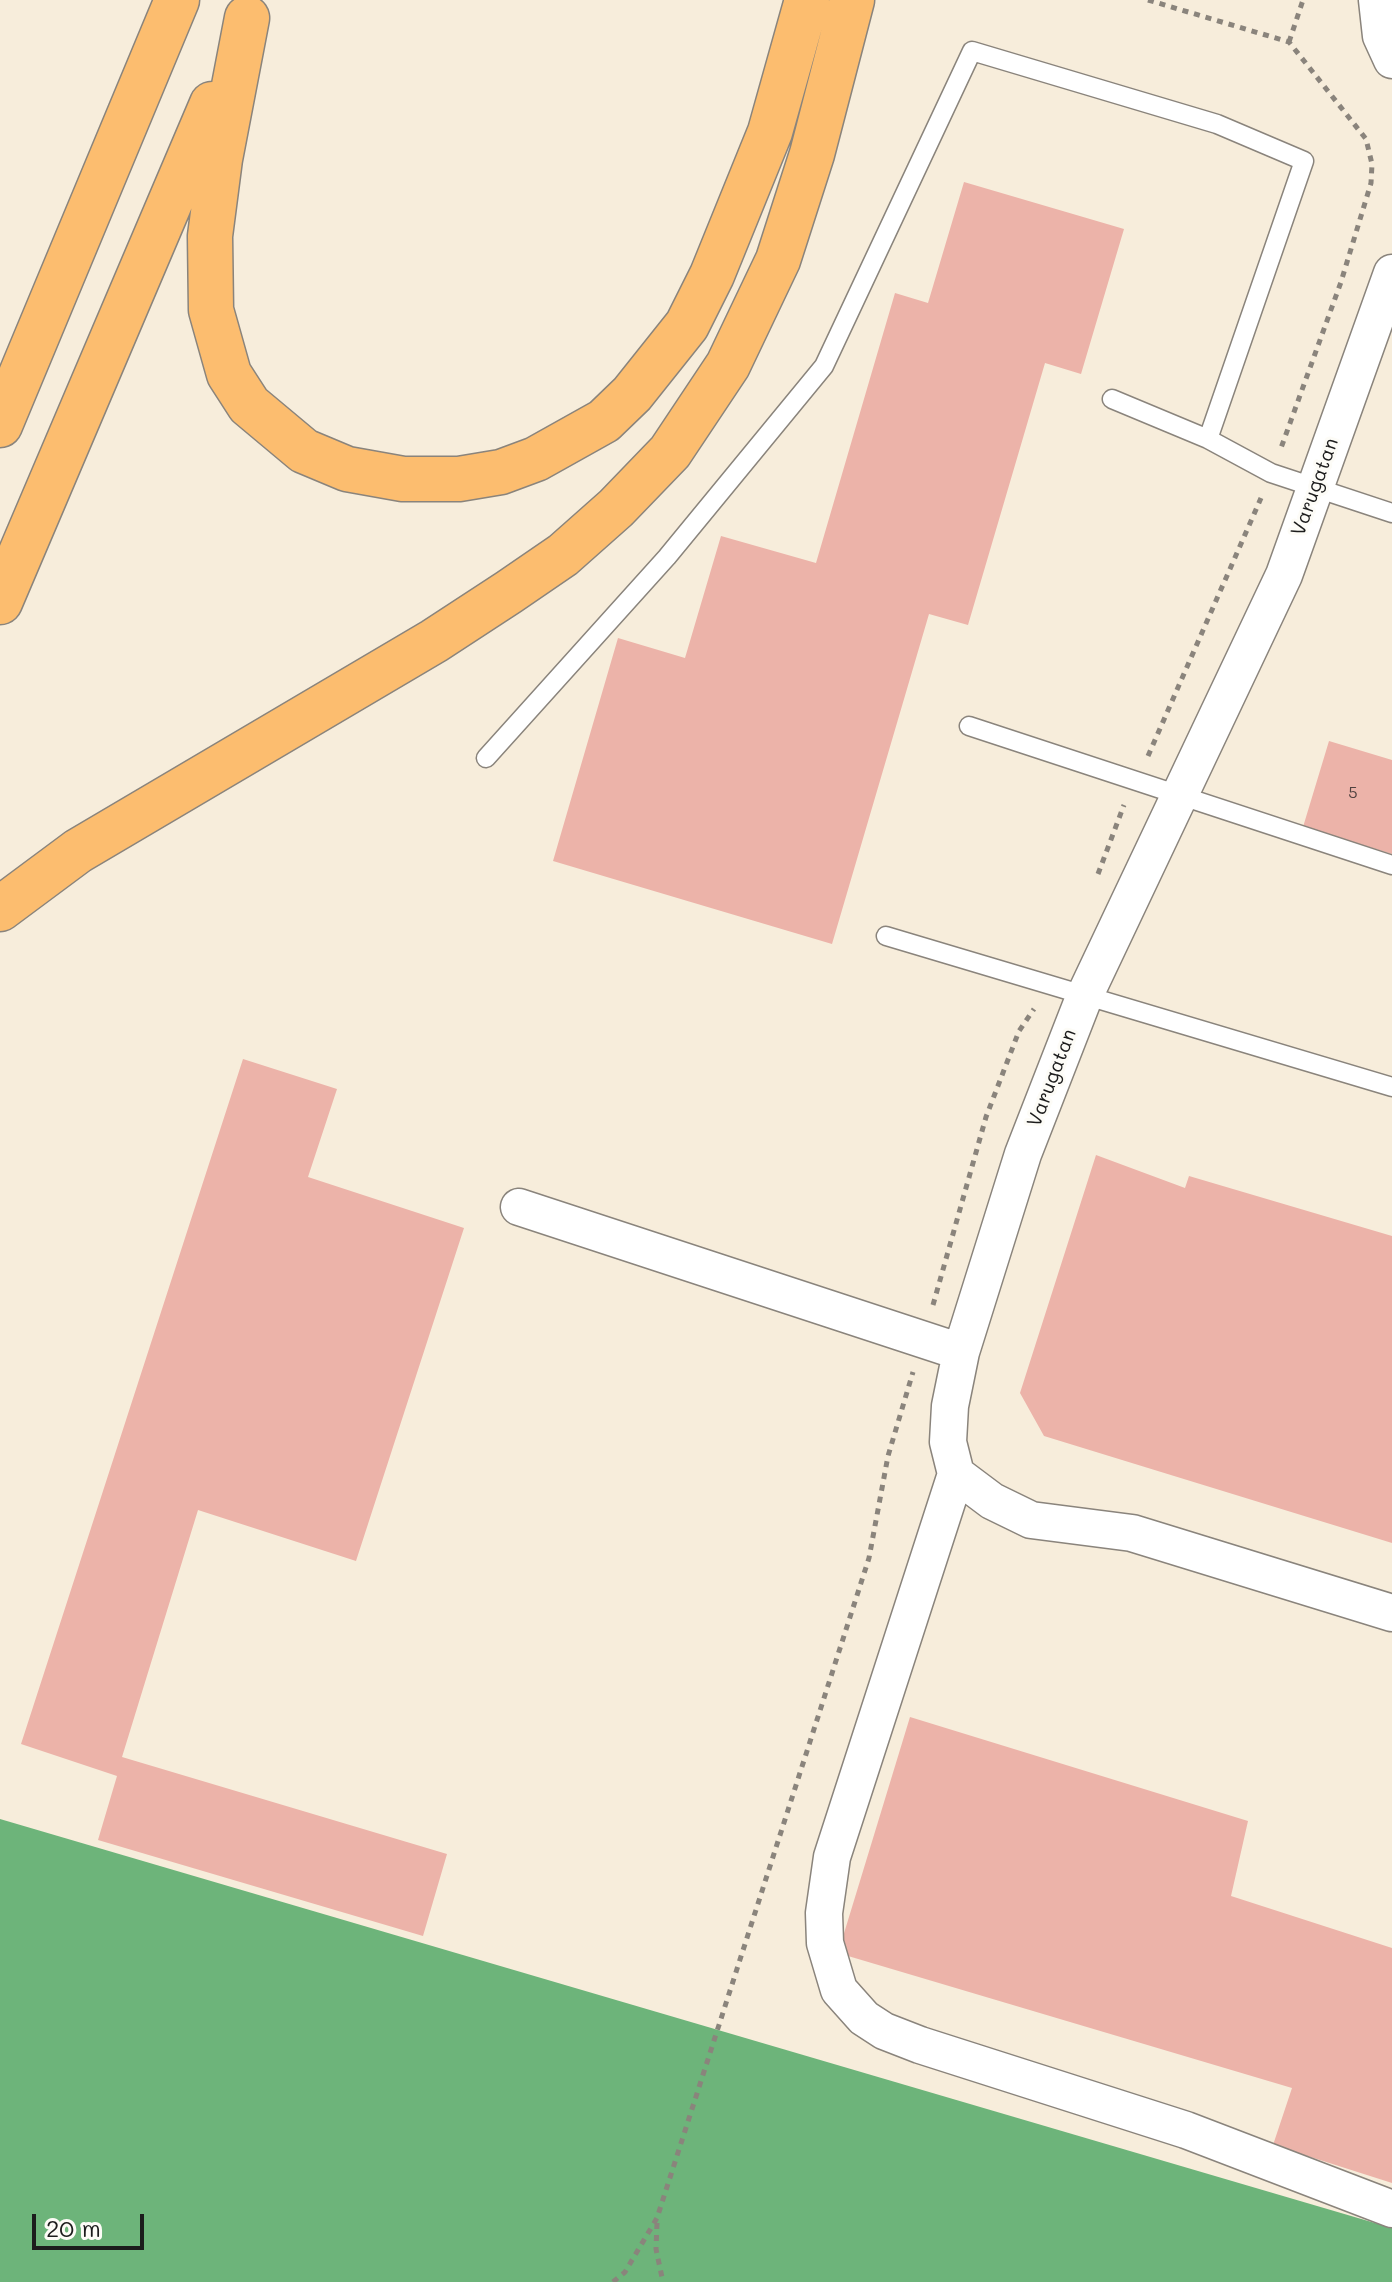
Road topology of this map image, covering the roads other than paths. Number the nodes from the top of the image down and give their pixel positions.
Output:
1 (177, 0) edge
2 (807, 0) edge
3 (852, 0) edge
4 (1373, 2) edge
5 (251, 9) edge
6 (1392, 60) edge
7 (1392, 273) edge
8 (1381, 338) edge
9 (1112, 399) dead end
10 (0, 425) edge
11 (1208, 439) junction
12 (1314, 488) junction
13 (1392, 513) edge
14 (0, 602) edge
15 (969, 726) dead end
16 (486, 758) dead end
17 (1178, 795) junction
18 (1392, 865) edge
19 (0, 909) edge
20 (886, 936) dead end
21 (1085, 995) junction
22 (1392, 1087) edge
23 (519, 1207) dead end
24 (961, 1352) junction
25 (956, 1474) junction
26 (1392, 1613) edge
27 (1392, 2209) edge

1 - 10 highway
2 - 5 highway
3 - 19 highway
4 - 6 street
5 - 14 highway
7 - 8 street, Varugatan
8 - 12 street, Varugatan
9 - 11 lane
11 - 12 lane
11 - 16 lane
12 - 13 lane
12 - 17 street, Varugatan
15 - 17 lane
17 - 18 lane
17 - 21 street, Varugatan
20 - 21 lane
21 - 22 lane
21 - 24 street, Varugatan
23 - 24 street
24 - 25 street, Varugatan
25 - 26 street
25 - 27 street

